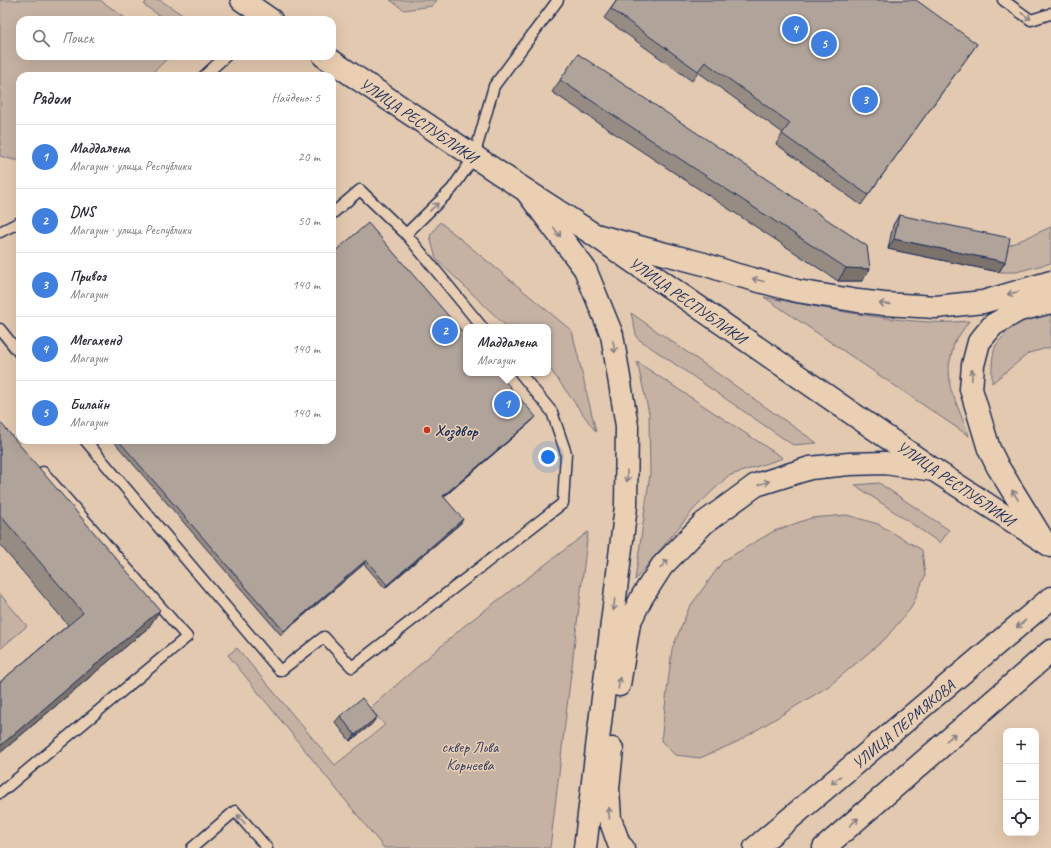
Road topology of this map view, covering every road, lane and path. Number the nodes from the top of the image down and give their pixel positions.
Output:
1 (242, 0) edge
2 (558, 0) edge
3 (1003, 0) edge
4 (1051, 13) edge
5 (261, 16) edge
6 (222, 60) edge
7 (330, 60) edge
8 (208, 72) edge
9 (474, 157) junction
10 (525, 190) junction
11 (336, 211) edge
12 (16, 224) edge
13 (0, 232) edge
14 (406, 234) junction
15 (593, 234) junction
16 (0, 238) edge
17 (1051, 282) edge
18 (1051, 302) edge
19 (480, 324) edge
20 (0, 328) edge
21 (16, 349) edge
22 (522, 376) edge
23 (89, 444) edge
24 (36, 465) edge
25 (934, 470) junction
26 (1047, 543) edge
27 (1051, 598) edge
28 (1051, 651) edge
29 (0, 793) edge
30 (192, 848) edge
31 (267, 848) edge
32 (585, 848) edge
33 (623, 848) edge
34 (755, 848) edge
35 (824, 848) edge

1 - 5 main road
2 - 9 lane
3 -> 4 lane
6 - 8 lane
7 - 9 main road, УЛИЦА РЕСПУБЛИКИ
9 - 10 main road, УЛИЦА РЕСПУБЛИКИ
14 -> 9 lane
10 - 15 main road, УЛИЦА РЕСПУБЛИКИ
10 -> 32 main road
11 - 14 lane
12 - 13 lane
13 - 16 lane
14 - 19 lane
17 -> 15 main road
15 - 25 main road, УЛИЦА РЕСПУБЛИКИ
26 -> 18 main road
20 - 21 lane
22 - 23 lane
24 - 29 lane
25 - 26 main road, УЛИЦА РЕСПУБЛИКИ
33 -> 25 main road
27 -> 34 main road, УЛИЦА ПЕРМЯКОВА
35 -> 28 main road
31 -> 30 lane

